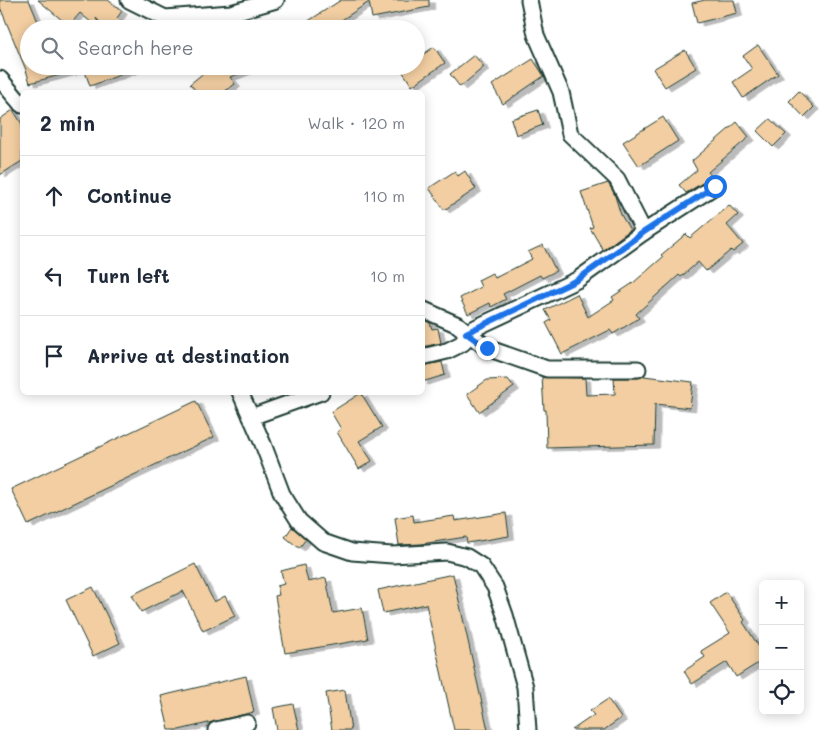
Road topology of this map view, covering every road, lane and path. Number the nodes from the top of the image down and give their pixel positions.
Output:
1 (129, 0) edge
2 (276, 0) edge
3 (529, 0) edge
4 (0, 79) edge
5 (20, 103) edge
6 (715, 186) dead end
7 (644, 232) junction
8 (425, 311) edge
9 (466, 333) junction
10 (425, 356) edge
11 (638, 369) dead end
12 (241, 395) edge
13 (313, 395) edge
14 (251, 417) junction
15 (247, 723) dead end
16 (216, 730) edge
17 (528, 730) edge

1 - 2 street
3 - 7 street
4 - 5 street
6 - 7 street
7 - 9 street
8 - 9 street
9 - 10 street
9 - 11 street
12 - 14 street
13 - 14 street
14 - 17 street
15 - 16 street

